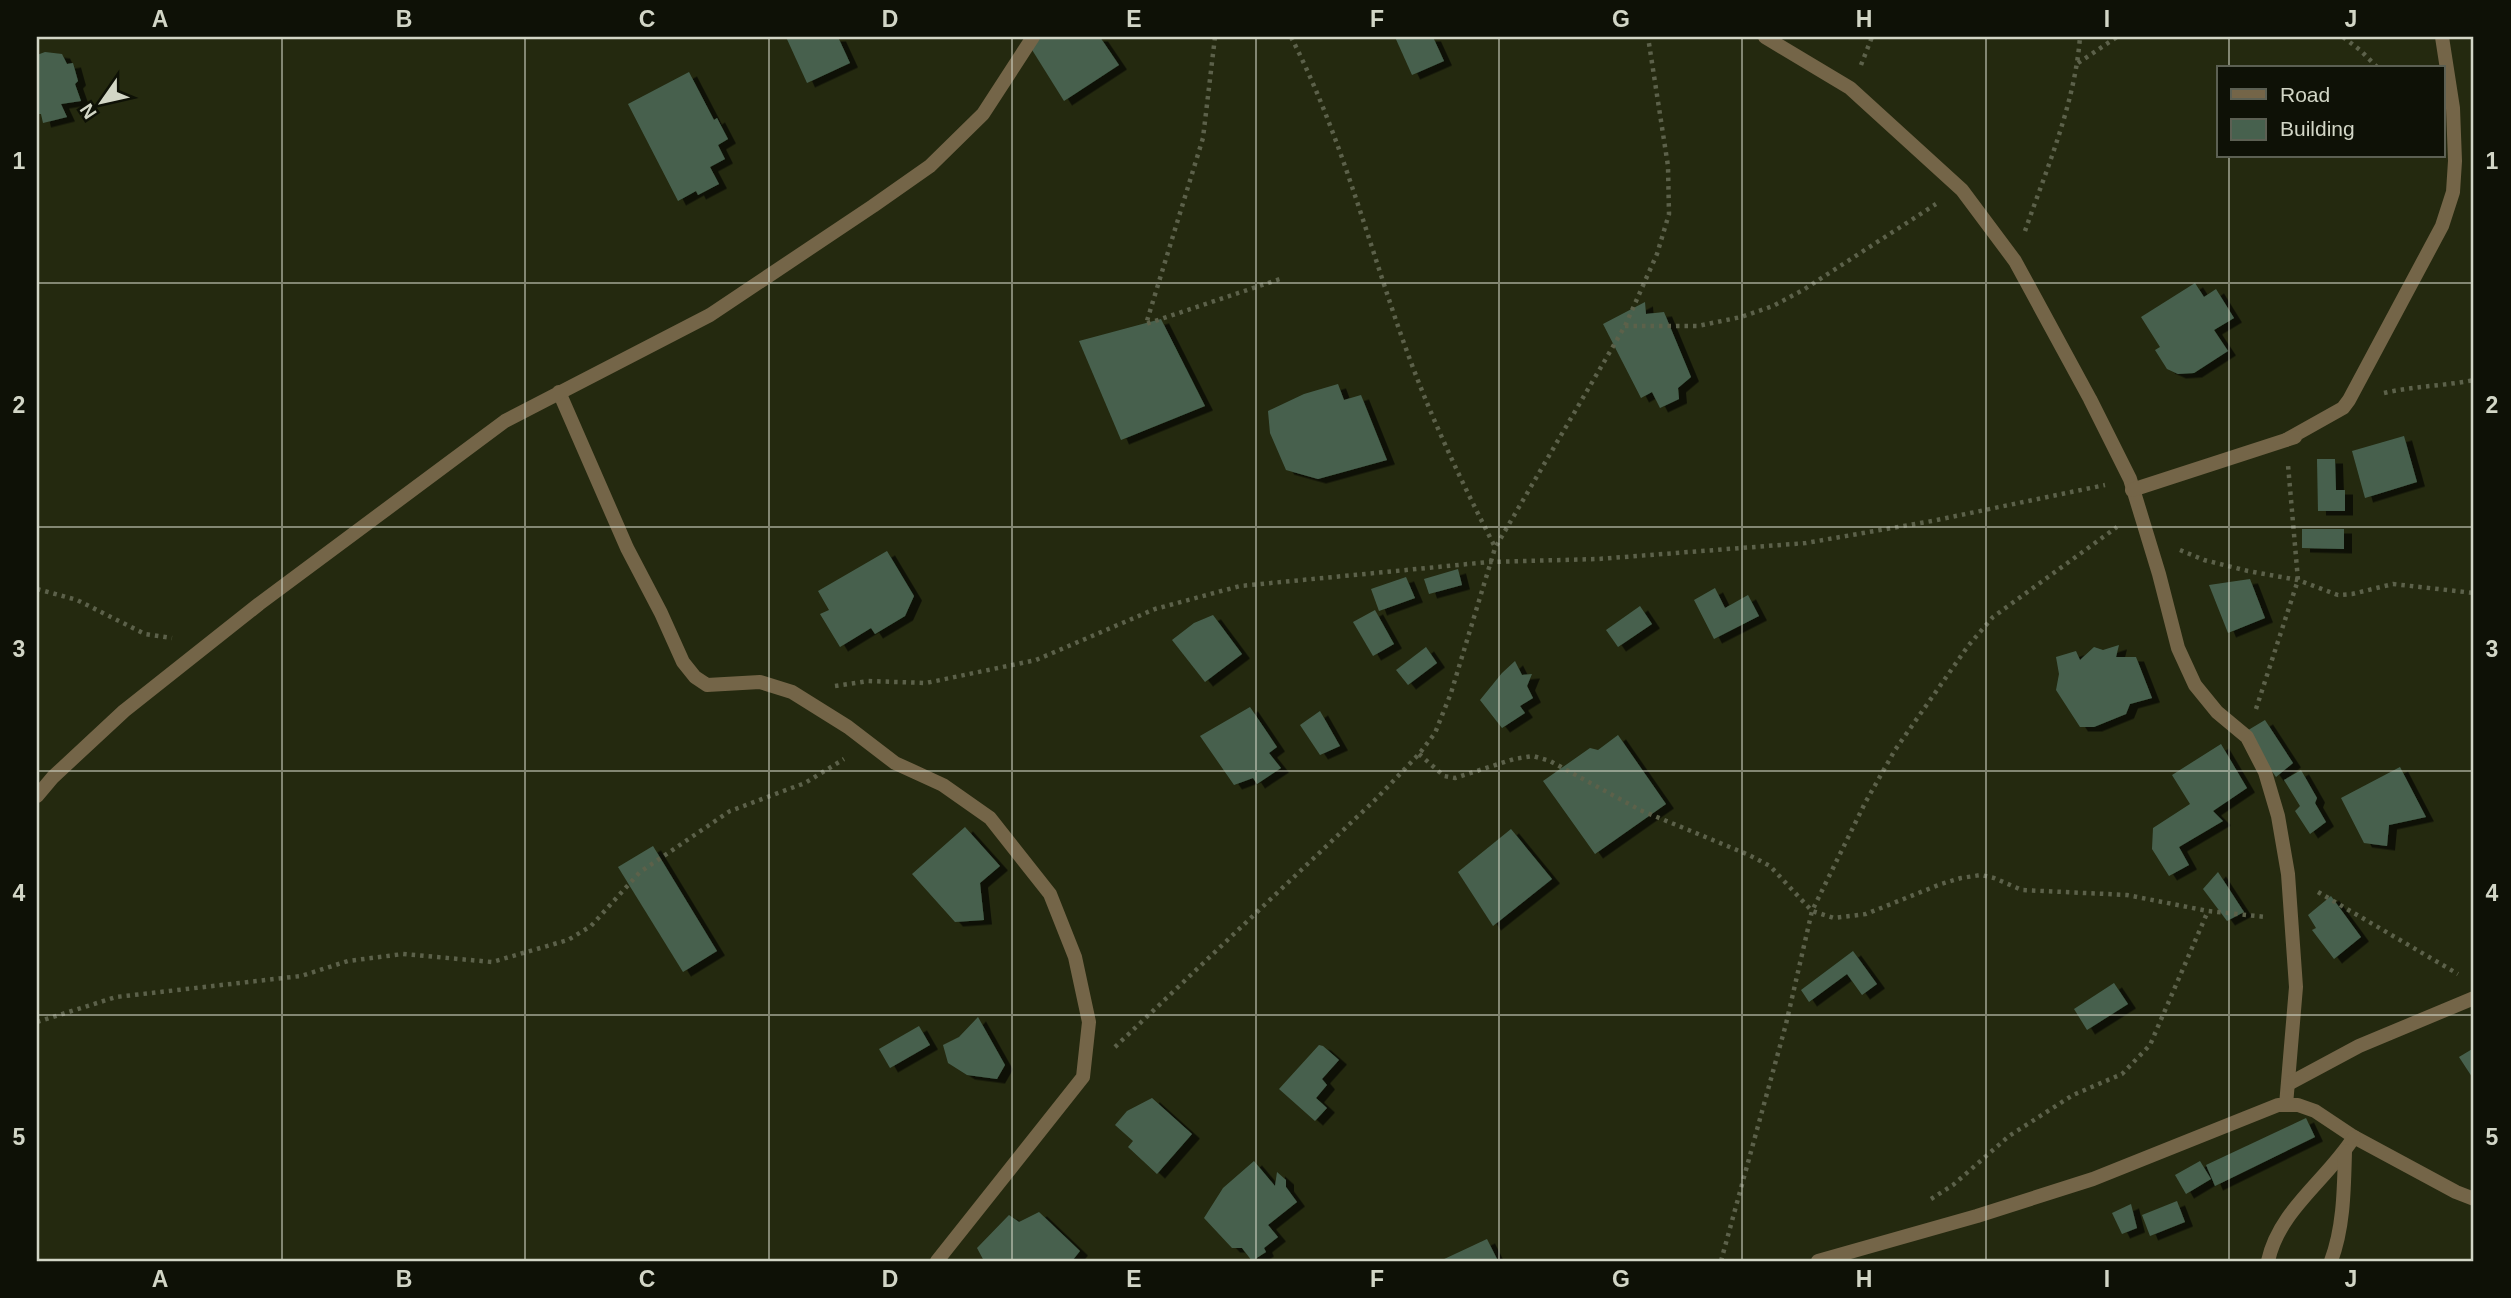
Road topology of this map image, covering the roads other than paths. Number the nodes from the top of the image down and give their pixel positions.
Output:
1 (1033, 37) edge
2 (1765, 37) edge
3 (2442, 37) edge
4 (559, 392) junction
5 (2131, 485) junction
6 (37, 796) edge
7 (2474, 998) edge
8 (2288, 1084) junction
9 (2286, 1105) junction
10 (2354, 1137) junction
11 (2345, 1151) junction
12 (2474, 1199) edge
13 (937, 1261) edge
14 (1818, 1261) edge
15 (2267, 1261) edge
16 (2331, 1261) edge

1 - 4 street
2 - 5 street
3 - 5 street
4 - 6 street
4 - 13 street
5 - 8 street
7 - 8 street
8 - 9 street
9 - 10 street
9 - 14 street
10 - 11 street
10 - 12 street
11 - 15 street
11 - 16 street

